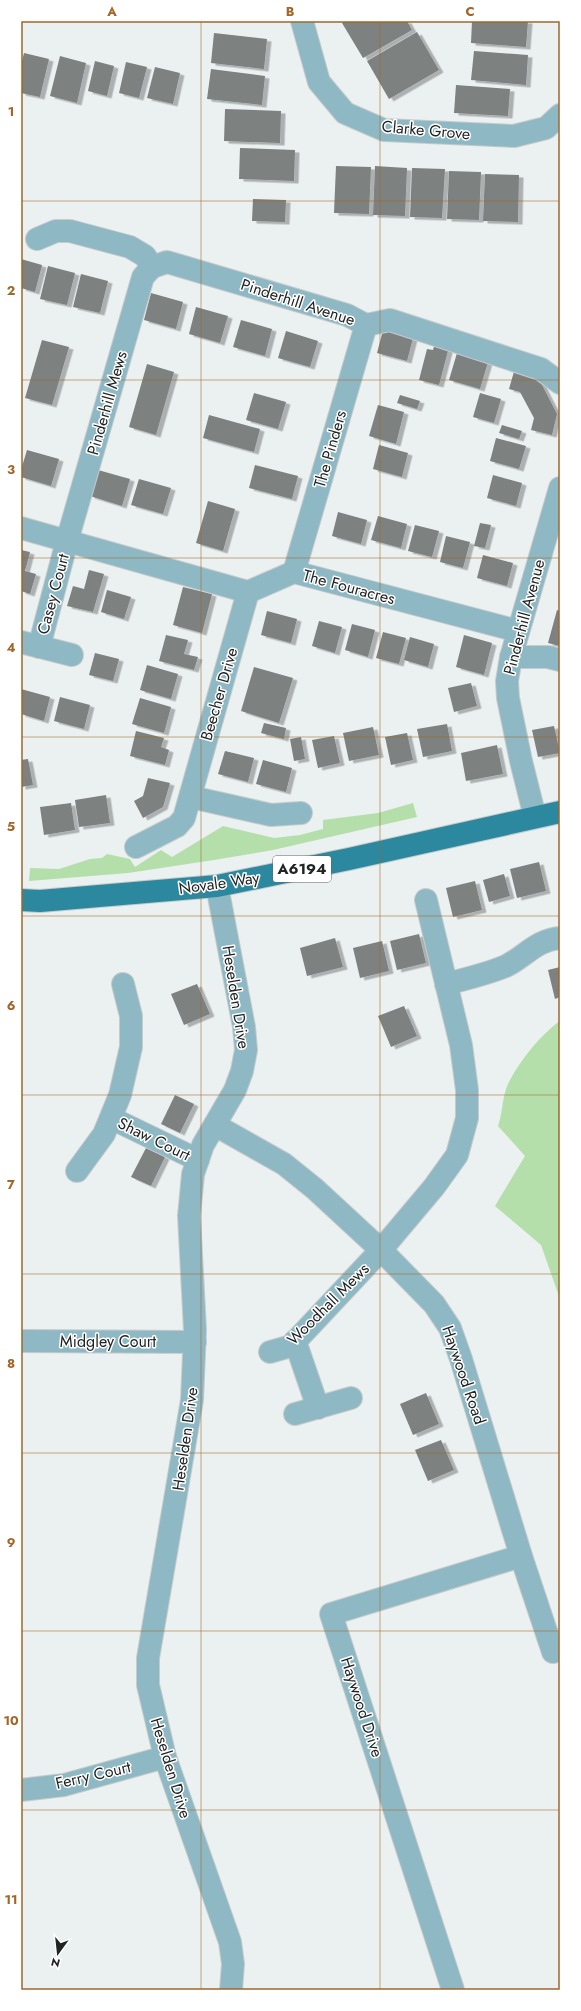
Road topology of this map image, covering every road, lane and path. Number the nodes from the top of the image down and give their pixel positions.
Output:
1 (302, 21) edge
2 (560, 115) edge
3 (37, 238) dead end
4 (152, 267) junction
5 (366, 325) junction
6 (560, 383) edge
7 (559, 495) edge
8 (21, 528) edge
9 (67, 541) junction
10 (294, 572) junction
11 (248, 592) junction
12 (518, 631) junction
13 (30, 644) edge
14 (72, 655) dead end
15 (511, 657) junction
16 (560, 660) edge
17 (191, 797) junction
18 (560, 812) edge
19 (301, 813) dead end
20 (536, 817) junction
21 (136, 847) dead end
22 (217, 886) junction
23 (426, 900) dead end
24 (27, 903) edge
25 (560, 938) edge
26 (123, 984) dead end
27 (446, 984) junction
28 (111, 1118) junction
29 (215, 1125) junction
30 (198, 1160) junction
31 (77, 1171) dead end
32 (381, 1250) junction
33 (21, 1341) edge
34 (295, 1341) junction
35 (195, 1342) junction
36 (270, 1352) dead end
37 (351, 1398) dead end
38 (318, 1408) junction
39 (295, 1414) dead end
40 (521, 1556) junction
41 (553, 1652) dead end
42 (165, 1758) junction
43 (21, 1790) edge
44 (231, 1990) edge
45 (453, 1990) edge

1 - 2 street, Clarke Grove
3 - 4 street
4 - 5 street, Pinderhill Avenue
4 - 9 street, Pinderhill Mews
5 - 6 street, Pinderhill Avenue
5 - 10 street, The Pinders
7 - 12 street, Pinderhill Avenue
8 - 9 street
9 - 11 street
9 - 13 street, Casey Court
10 - 11 street, The Fouracres
10 - 12 street, The Fouracres
11 - 17 street, Beecher Drive
12 - 15 street, Pinderhill Avenue
13 - 14 street, Casey Court
15 - 16 street
15 - 20 street, Pinderhill Avenue
17 - 19 street
17 - 21 street, Beecher Drive
18 - 20 main road, Novale Way / A6194
20 - 22 main road, Novale Way / A6194
22 - 24 main road, Novale Way / A6194
22 - 29 street, Heselden Drive
23 - 27 street, Woodhall Mews
25 - 27 street
26 - 28 street, Shaw Court
27 - 32 street, Woodhall Mews
28 - 30 street, Shaw Court
28 - 31 street, Shaw Court
29 - 30 street, Heselden Drive
29 - 32 street, Haywood Road
30 - 35 street, Heselden Drive
32 - 34 street, Woodhall Mews
32 - 40 street, Haywood Road
33 - 35 street, Midgley Court
34 - 36 street, Woodhall Mews
34 - 38 street
35 - 42 street, Heselden Drive
37 - 38 street
38 - 39 street
40 - 41 street, Haywood Road
40 - 45 street, Haywood Drive
42 - 43 street, Ferry Court
42 - 44 street, Heselden Drive

